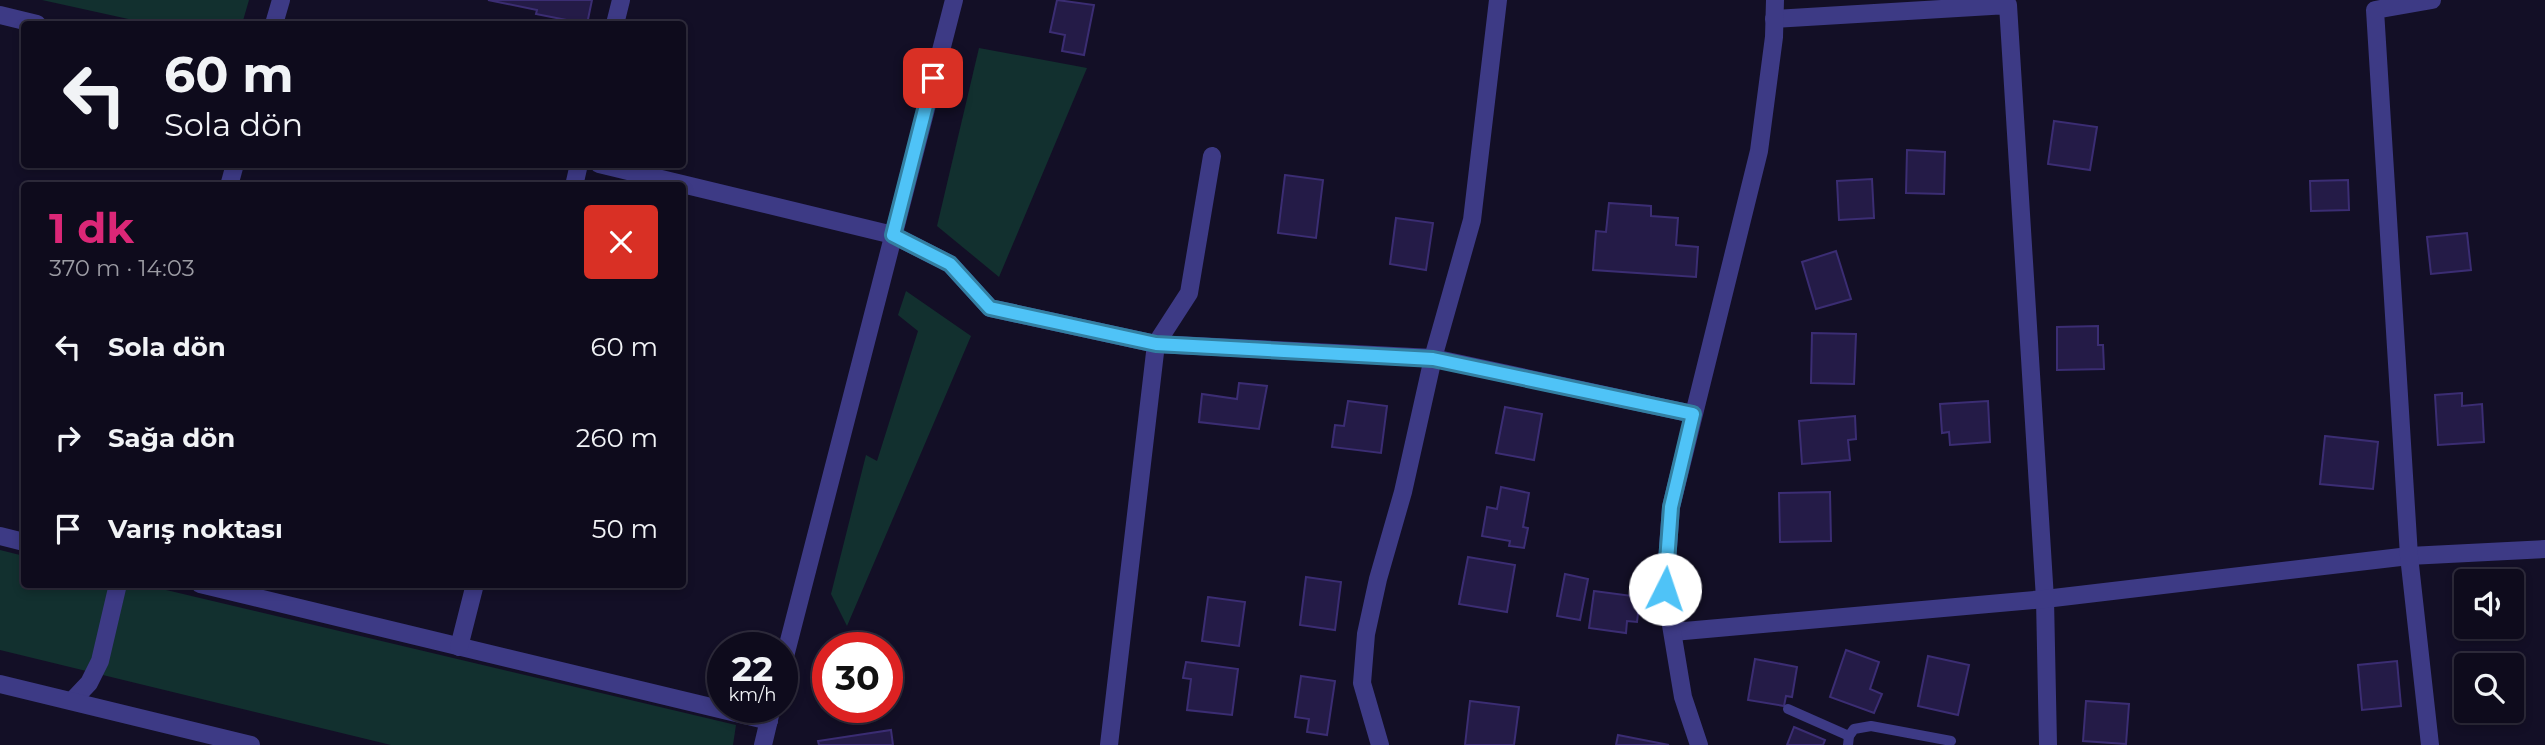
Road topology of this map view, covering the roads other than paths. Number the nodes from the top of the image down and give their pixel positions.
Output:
1 (281, 0) edge
2 (621, 0) edge
3 (954, 0) edge
4 (1499, 0) edge
5 (1775, 0) edge
6 (2432, 0) edge
7 (0, 15) edge
8 (1774, 19) junction
9 (25, 21) edge
10 (275, 21) edge
11 (616, 21) edge
12 (1212, 156) dead end
13 (616, 168) edge
14 (674, 182) edge
15 (686, 185) edge
16 (893, 235) junction
17 (1156, 344) junction
18 (1433, 359) junction
19 (1693, 414) junction
20 (0, 536) edge
21 (21, 541) edge
22 (2545, 549) edge
23 (2409, 556) junction
24 (117, 588) edge
25 (216, 588) edge
26 (474, 588) edge
27 (2045, 599) junction
28 (791, 632) edge
29 (1673, 632) junction
30 (459, 647) junction
31 (0, 684) edge
32 (707, 700) edge
33 (72, 701) junction
34 (1788, 709) dead end
35 (768, 723) edge
36 (1848, 740) edge
37 (1951, 741) dead end
38 (251, 745) edge
39 (763, 745) edge
40 (1109, 745) edge
41 (1380, 745) edge
42 (1699, 745) edge
43 (2049, 745) edge
44 (2430, 745) edge

1 - 10 street
2 - 11 street
3 - 16 street
4 - 18 street
5 - 8 street
6 - 23 street
7 - 9 street
8 - 19 street
8 - 27 street
12 - 17 street
13 - 14 street
15 - 16 street
16 - 17 street
16 - 28 street
17 - 18 street
17 - 40 street
18 - 19 street
18 - 41 street
19 - 29 street
20 - 21 street
22 - 23 street
23 - 27 street
23 - 44 street
24 - 33 street
25 - 30 street
26 - 30 street
27 - 29 street
27 - 43 street
29 - 42 street
30 - 32 street
31 - 33 street
33 - 38 street
34 - 36 lane
35 - 39 street
36 - 37 lane

